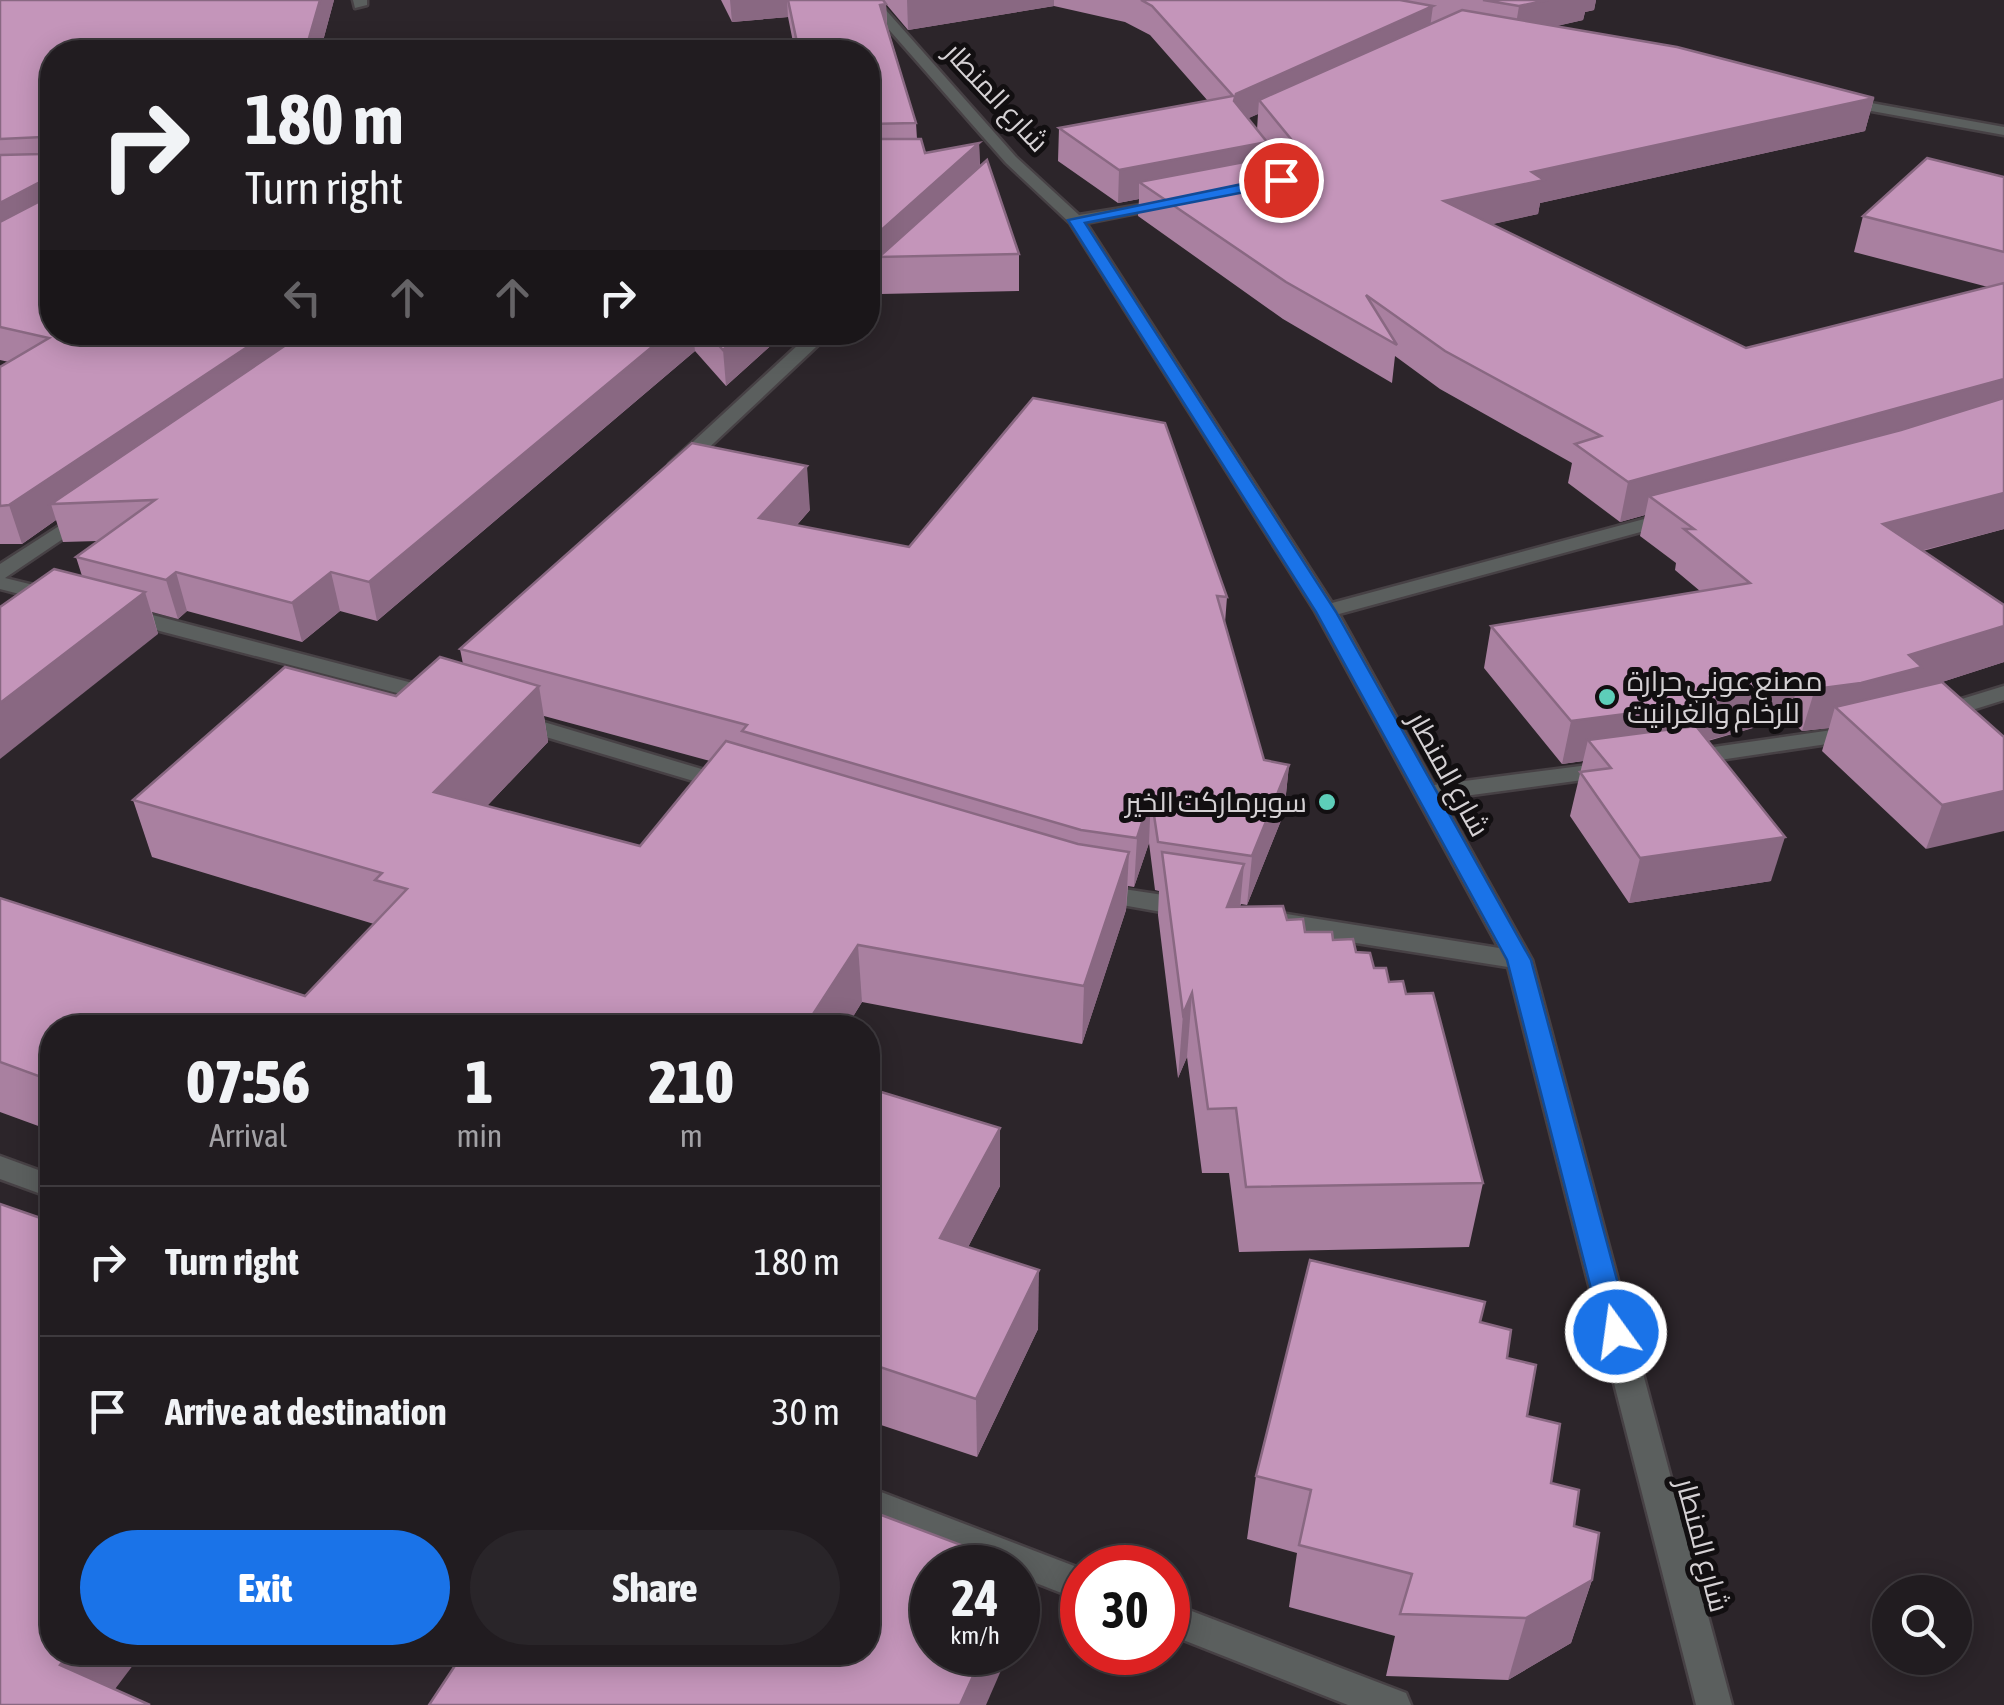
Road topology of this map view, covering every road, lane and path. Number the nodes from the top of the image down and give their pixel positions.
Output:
1 (870, 0) edge
2 (1813, 97) edge
3 (2004, 131) edge
4 (1188, 198) edge
5 (1076, 220) junction
6 (910, 252) edge
7 (880, 281) edge
8 (809, 345) edge
9 (662, 480) edge
10 (112, 497) edge
11 (1690, 513) edge
12 (0, 573) edge
13 (0, 583) edge
14 (1326, 612) junction
15 (2004, 694) edge
16 (753, 792) edge
17 (1425, 794) junction
18 (1077, 890) edge
19 (1212, 911) edge
20 (1250, 917) edge
21 (1519, 960) junction
22 (0, 1167) edge
23 (40, 1182) edge
24 (880, 1507) edge
25 (1060, 1576) edge
26 (1190, 1627) edge
27 (1393, 1705) edge
28 (1714, 1705) edge

1 - 5 street, شارع المنطار
2 - 3 street
4 - 5 street
5 - 14 street, شارع المنطار
6 - 7 street
8 - 9 street
10 - 12 street
11 - 14 street
13 - 16 street
14 - 17 street, شارع المنطار
15 - 17 street
17 - 21 street, شارع المنطار
18 - 19 street
20 - 21 street
21 - 28 street, شارع المنطار
22 - 23 street
24 - 25 street
26 - 27 street

